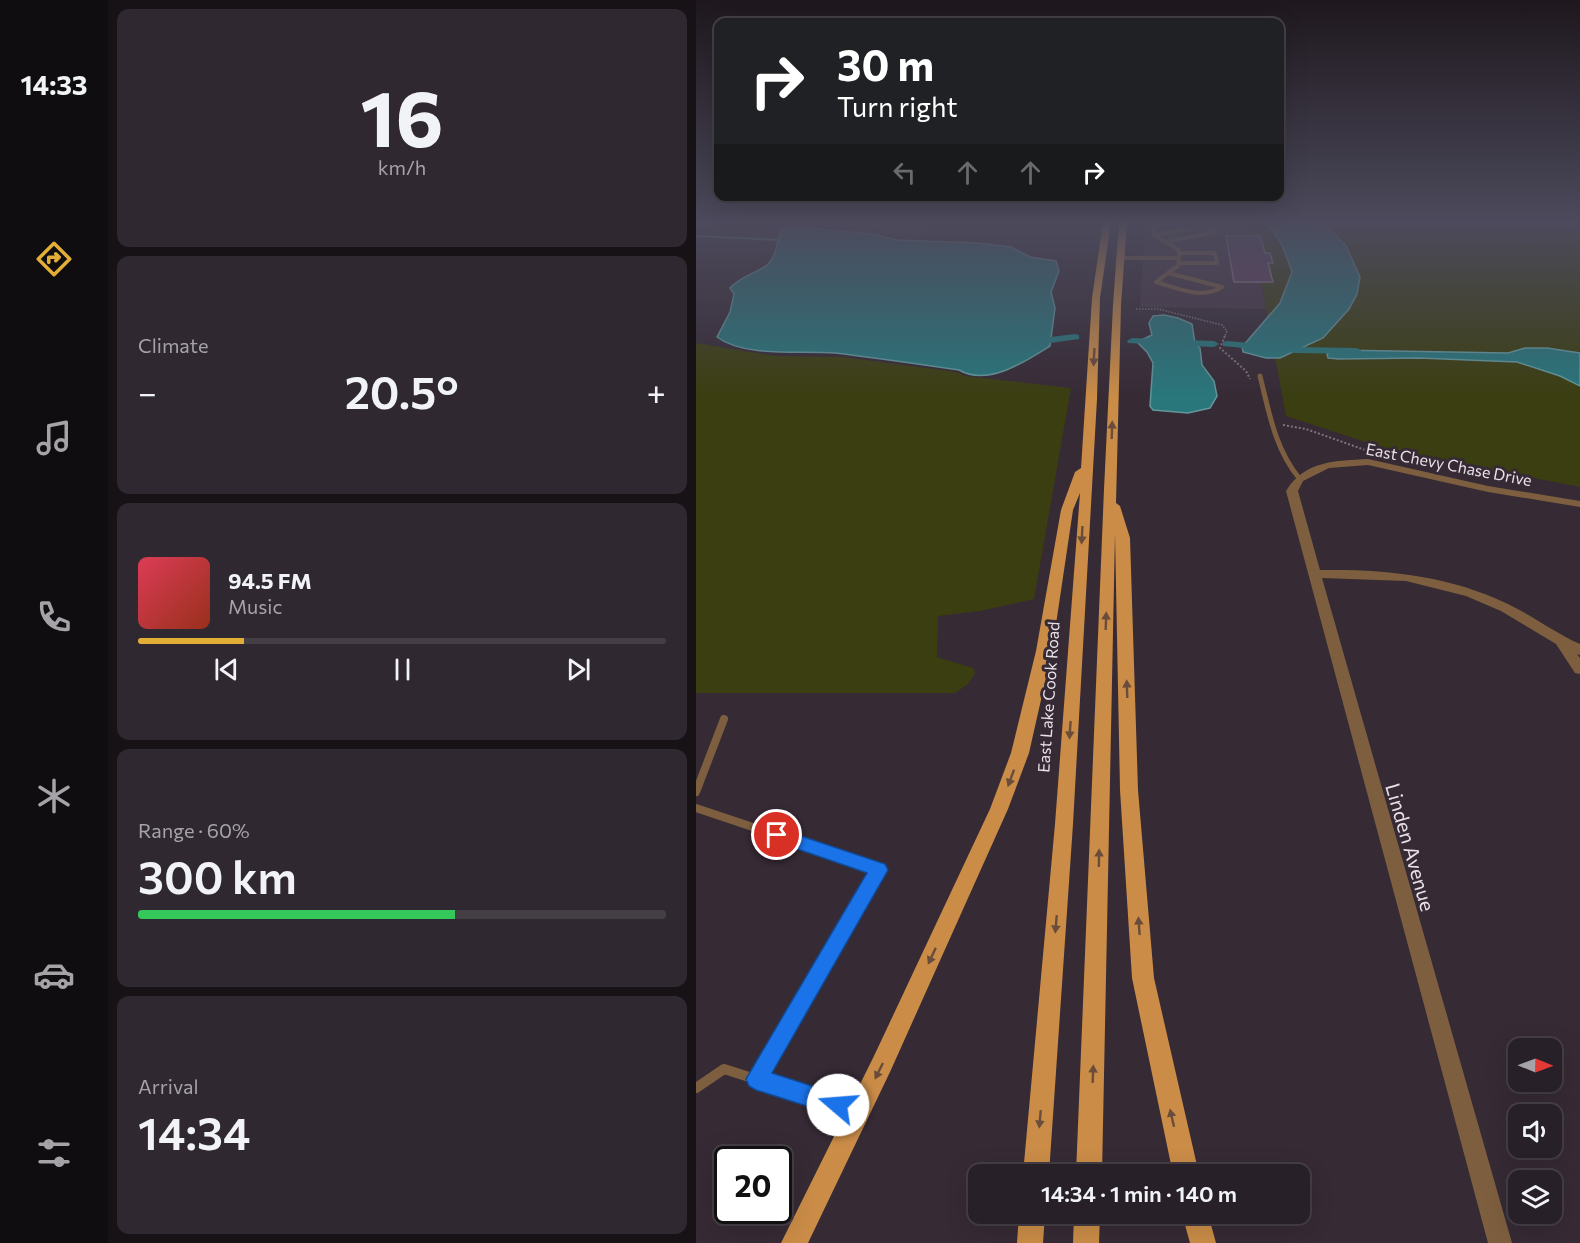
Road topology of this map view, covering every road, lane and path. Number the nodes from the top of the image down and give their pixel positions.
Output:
1 (1099, 280) edge
2 (1119, 280) edge
3 (1159, 280) edge
4 (1195, 280) edge
5 (1136, 309) dead end
6 (1260, 376) dead end
7 (1252, 385) dead end
8 (1271, 421) junction
9 (1372, 453) dead end
10 (1087, 456) junction
11 (1306, 475) junction
12 (1110, 489) junction
13 (1580, 504) edge
14 (1314, 574) junction
15 (1562, 642) junction
16 (1580, 650) edge
17 (1580, 669) edge
18 (724, 719) dead end
19 (696, 792) edge
20 (696, 808) edge
21 (756, 1079) junction
22 (696, 1088) edge
23 (859, 1112) junction
24 (1037, 1164) edge
25 (1089, 1164) edge
26 (1184, 1164) edge
27 (1031, 1224) edge
28 (1087, 1224) edge
29 (1198, 1224) edge
30 (794, 1243) edge
31 (1030, 1243) edge
32 (1086, 1243) edge
33 (1203, 1243) edge
34 (1500, 1243) edge

1 -> 10 main road, East Lake Cook Road
12 -> 2 main road
3 - 4 lane
5 - 7 path
6 - 8 lane
8 - 9 path
8 - 11 lane
10 -> 23 main road
10 -> 24 main road, East Lake Cook Road
11 - 13 street, East Chevy Chase Drive
11 - 14 street, Linden Avenue
25 -> 12 main road
26 -> 12 main road
14 - 15 street
14 - 34 street, Linden Avenue
15 - 16 street
15 - 17 street
18 - 19 lane
20 - 21 lane
21 - 22 lane
21 - 23 lane
23 - 30 main road
27 - 31 main road
28 - 32 main road
29 - 33 main road

